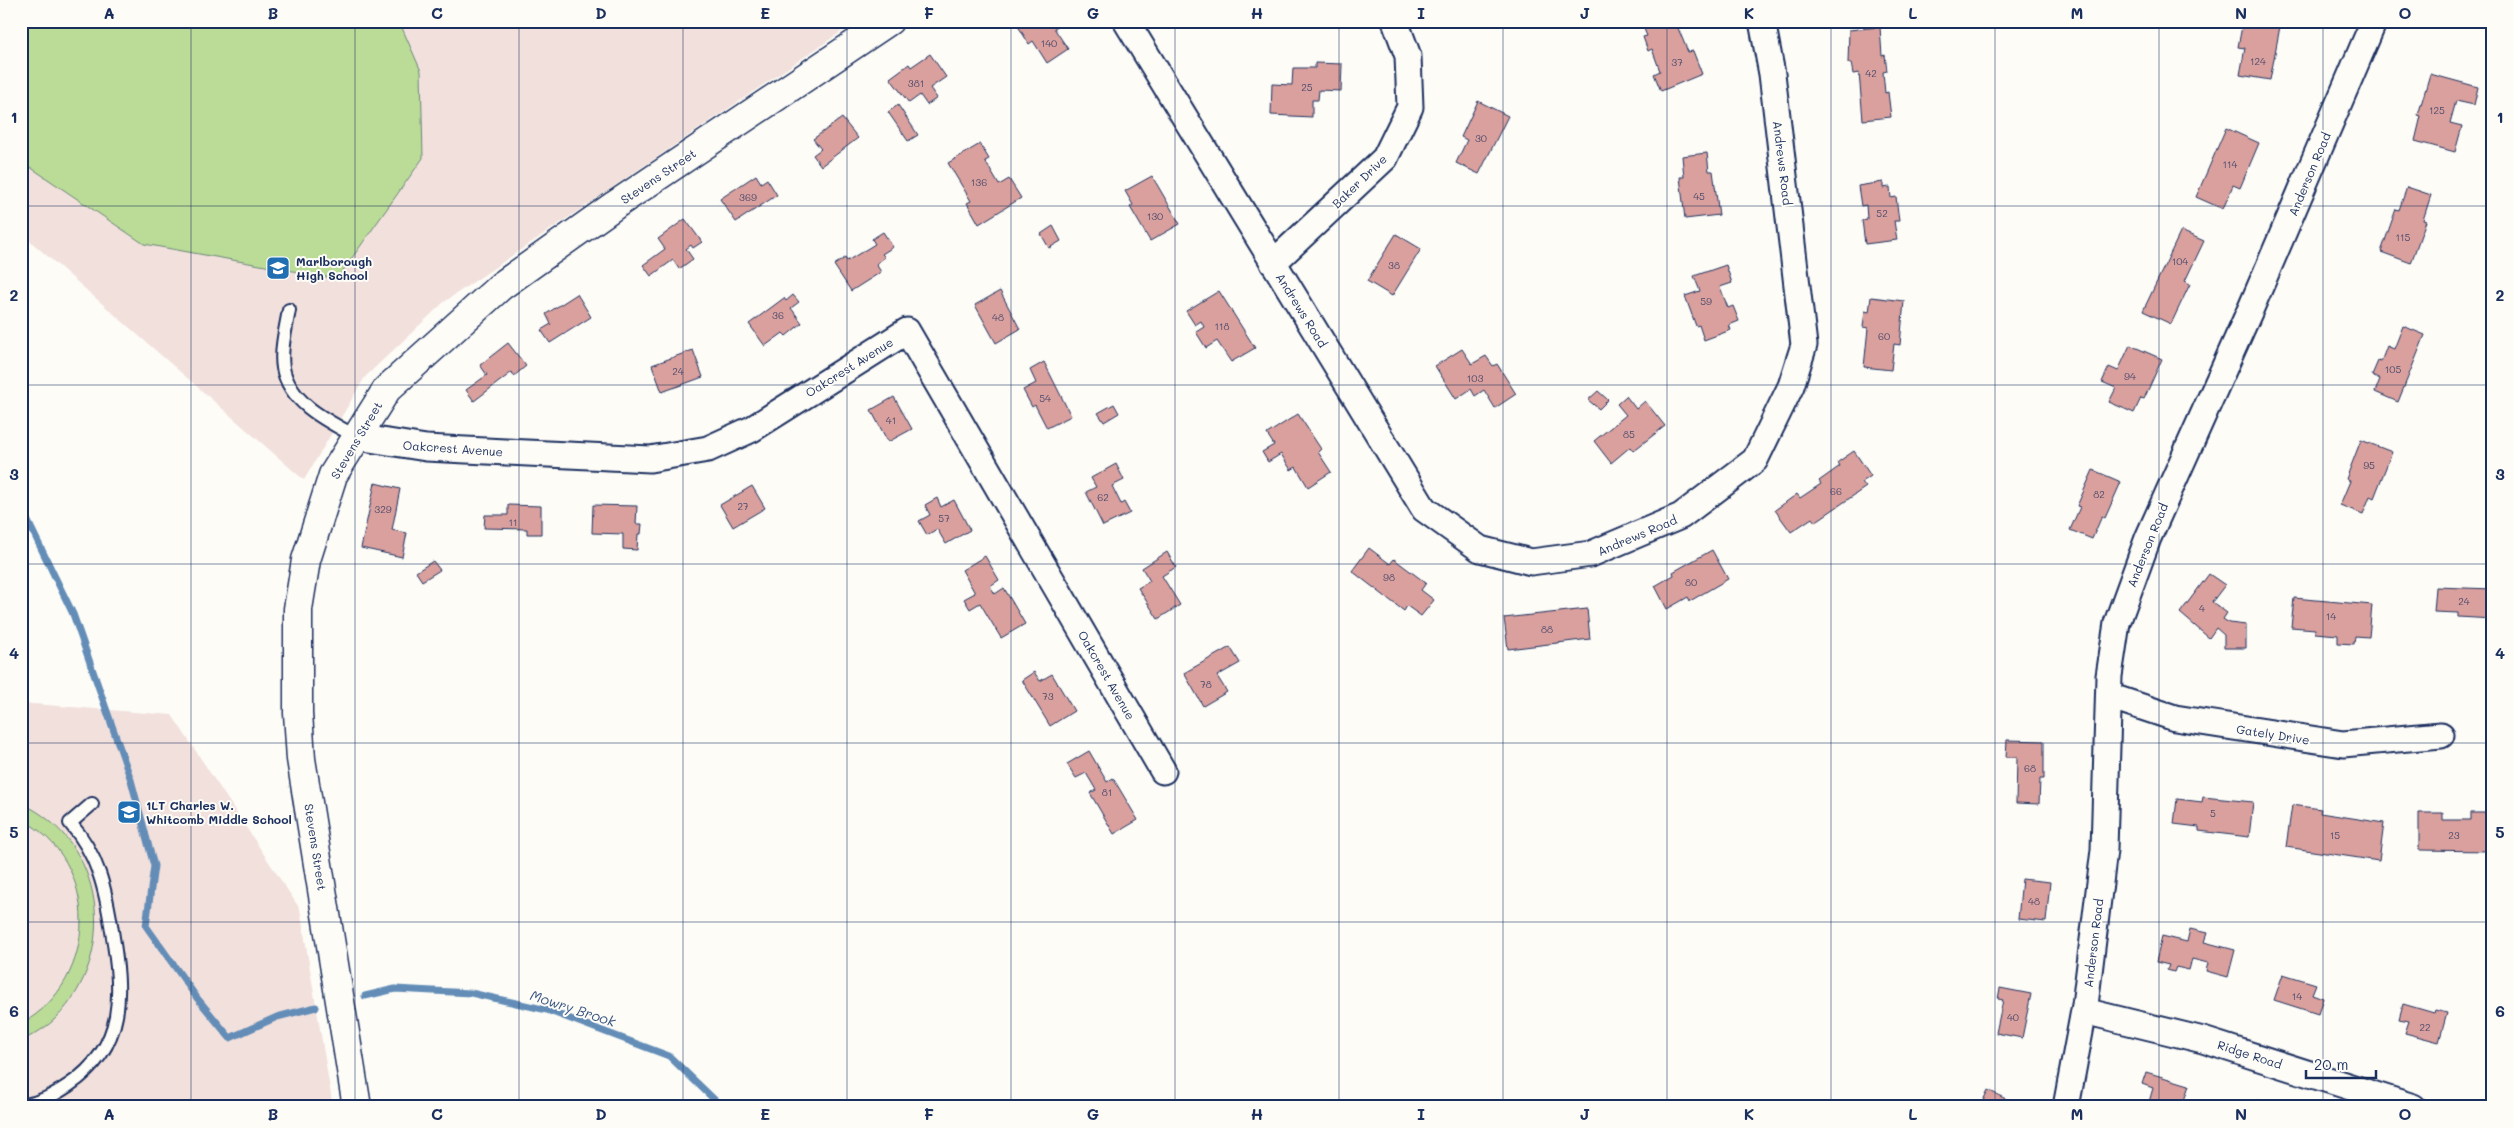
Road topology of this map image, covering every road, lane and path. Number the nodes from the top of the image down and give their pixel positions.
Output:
1 (890, 21) edge
2 (1126, 21) edge
3 (1395, 21) edge
4 (1762, 21) edge
5 (2374, 21) edge
6 (1273, 264) junction
7 (289, 310) dead end
8 (357, 437) junction
9 (2109, 696) junction
10 (2441, 735) dead end
11 (1163, 771) dead end
12 (92, 804) dead end
13 (2084, 1011) junction
14 (21, 1106) edge
15 (357, 1107) edge
16 (2066, 1107) edge
17 (2414, 1107) edge

1 - 8 street, Stevens Street
2 - 6 street, Andrews Road
3 - 6 street, Baker Drive
4 - 6 street, Andrews Road
5 - 9 street, Anderson Road
7 - 8 lane
8 - 11 street, Oakcrest Avenue
8 - 15 street, Stevens Street
9 - 10 street, Gately Drive
9 - 13 street, Anderson Road
12 - 14 lane
13 - 16 street, Anderson Road
13 - 17 street, Ridge Road

